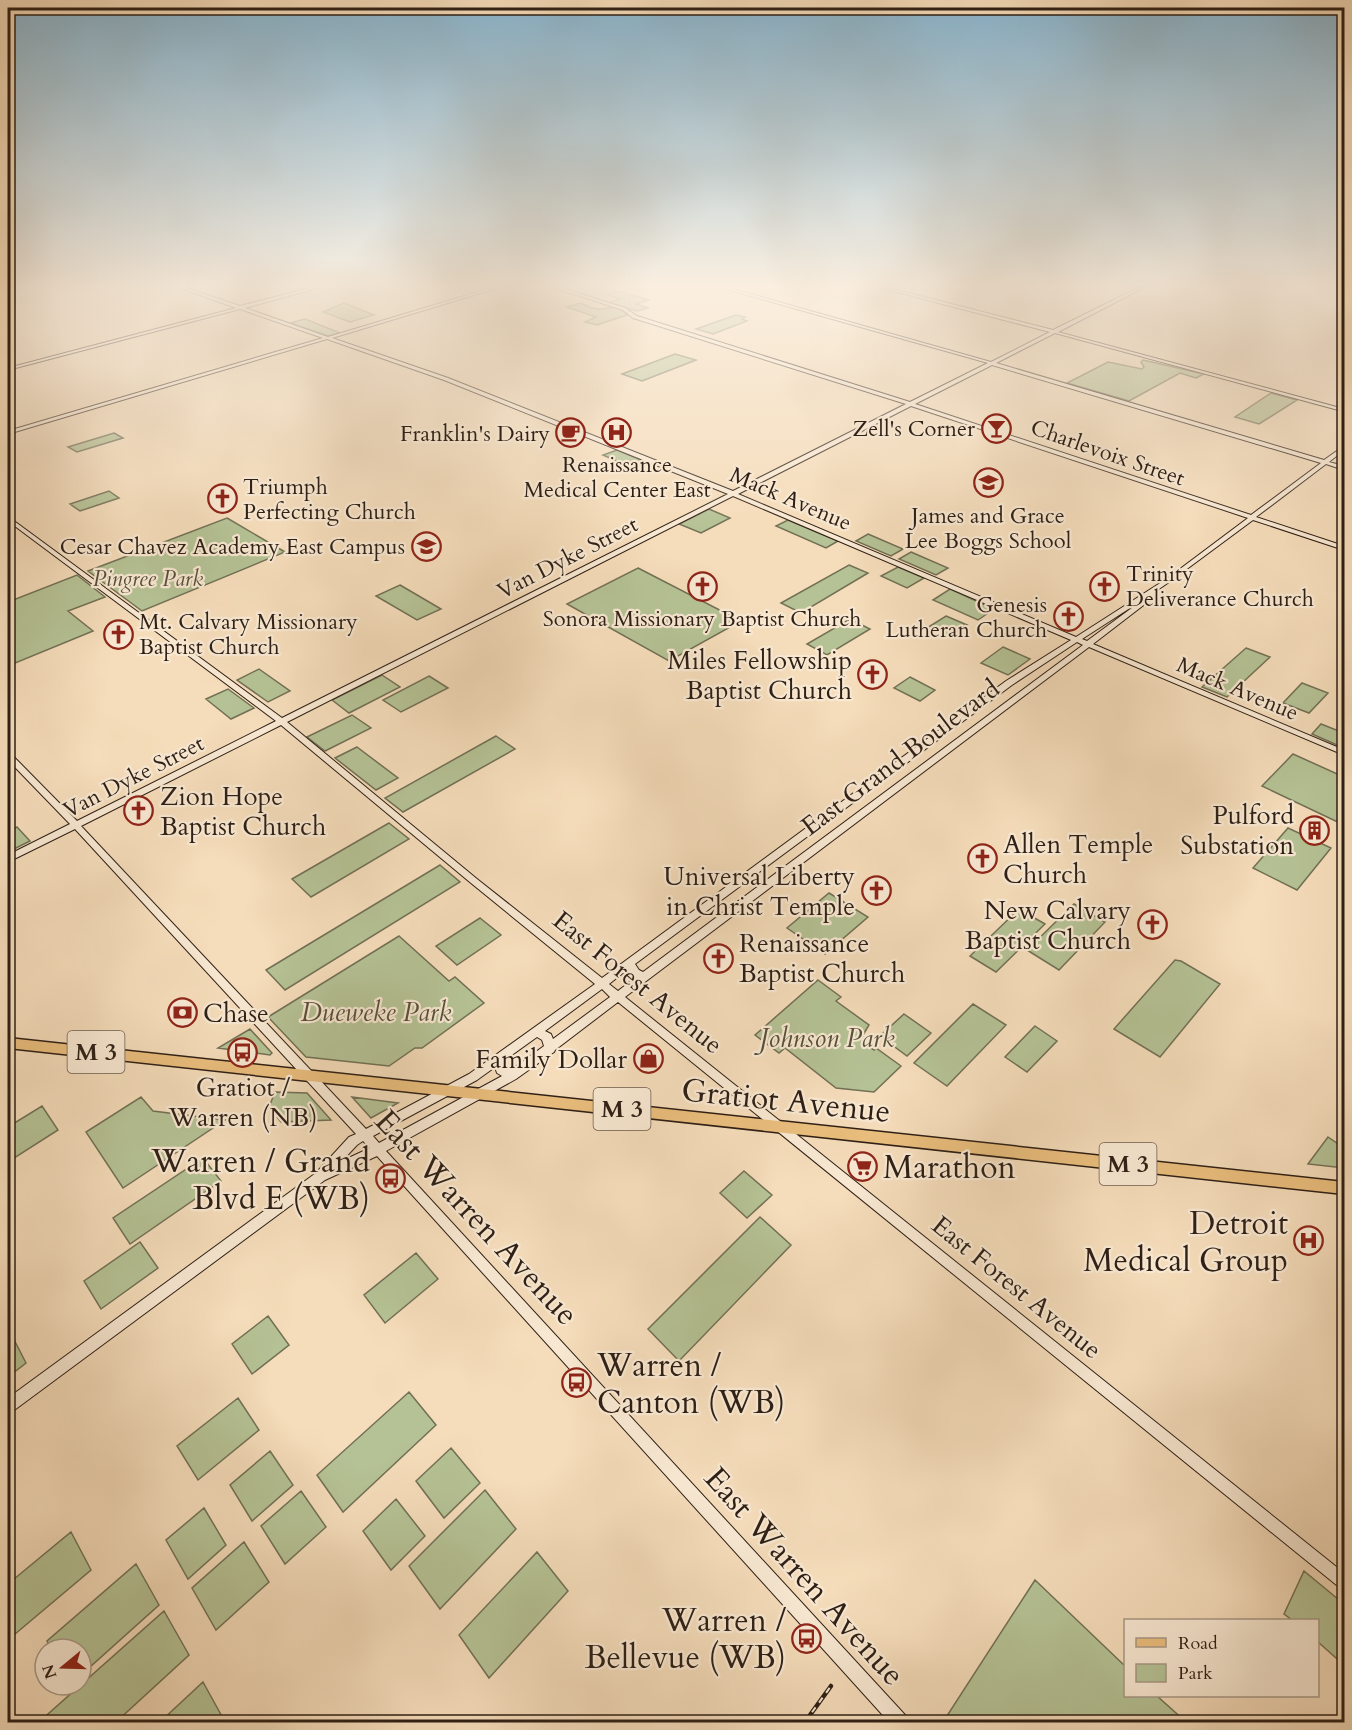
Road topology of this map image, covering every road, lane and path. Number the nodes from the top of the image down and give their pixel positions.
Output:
1 (226, 368) edge
2 (412, 368) edge
3 (796, 368) edge
4 (982, 368) edge
5 (1007, 368) edge
6 (1186, 368) edge
7 (910, 404) junction
8 (1344, 410) edge
9 (8, 432) edge
10 (1344, 448) edge
11 (1326, 462) junction
12 (1344, 468) edge
13 (733, 493) junction
14 (1252, 517) junction
15 (8, 519) edge
16 (1344, 548) edge
17 (1170, 579) junction
18 (1075, 638) junction
19 (1087, 643) junction
20 (1008, 683) junction
21 (1027, 689) junction
22 (280, 721) junction
23 (1344, 753) edge
24 (8, 756) edge
25 (77, 824) junction
26 (8, 859) edge
27 (630, 963) junction
28 (646, 977) junction
29 (602, 984) junction
30 (619, 997) junction
31 (537, 1032) junction
32 (8, 1043) edge
33 (550, 1049) junction
34 (500, 1059) junction
35 (310, 1075) junction
36 (513, 1076) junction
37 (448, 1090) junction
38 (482, 1094) junction
39 (396, 1117) junction
40 (778, 1125) junction
41 (406, 1134) junction
42 (363, 1135) junction
43 (378, 1149) junction
44 (320, 1177) junction
45 (1344, 1188) edge
46 (8, 1406) edge
47 (1344, 1582) edge
48 (900, 1722) edge

1 - 9 main road
2 - 13 main road, Mack Avenue
3 - 7 main road, Charlevoix Street
4 - 7 main road, Van Dyke Street
5 - 11 main road
6 - 8 main road
7 - 13 main road, Van Dyke Street
7 - 14 main road, Charlevoix Street
10 - 11 main road, East Grand Boulevard
11 - 12 main road
11 - 14 main road, East Grand Boulevard
13 - 18 main road, Mack Avenue
13 - 22 main road, Van Dyke Street
14 - 16 main road, Charlevoix Street
14 - 17 main road, East Grand Boulevard
15 - 22 main road, East Forest Avenue
17 - 18 main road, East Grand Boulevard
17 - 19 main road, East Grand Boulevard
18 - 19 main road, Mack Avenue
18 - 20 main road, East Grand Boulevard
19 - 21 main road, East Grand Boulevard
19 - 23 main road, Mack Avenue
20 - 21 main road
20 - 27 main road, East Grand Boulevard
21 - 28 main road, East Grand Boulevard
22 - 25 main road, Van Dyke Street
22 - 29 main road, East Forest Avenue
24 - 25 main road, East Warren Avenue
25 - 26 main road, Van Dyke Street
25 - 35 main road, East Warren Avenue
27 - 28 main road
27 - 29 main road, East Grand Boulevard
28 - 30 main road, East Grand Boulevard
29 - 30 main road, East Forest Avenue
29 - 31 main road, East Grand Boulevard
30 - 33 main road, East Grand Boulevard
30 - 40 main road, East Forest Avenue
31 - 33 main road
31 - 34 main road, East Grand Boulevard
32 - 35 main road, Gratiot Avenue / M 3
33 - 36 main road, East Grand Boulevard
34 - 36 main road
34 - 37 main road, East Grand Boulevard
35 - 37 main road, Gratiot Avenue / M 3
35 - 42 main road, East Warren Avenue
36 - 38 main road, East Grand Boulevard
37 - 38 main road, Gratiot Avenue / M 3
37 - 39 main road, East Grand Boulevard
38 - 40 main road, Gratiot Avenue / M 3
38 - 41 main road, East Grand Boulevard
39 - 41 main road
39 - 42 main road, East Grand Boulevard
40 - 45 main road, Gratiot Avenue / M 3
40 - 47 main road, East Forest Avenue
41 - 43 main road, East Grand Boulevard
42 - 43 main road, East Warren Avenue
42 - 44 main road, East Grand Boulevard
43 - 44 main road, East Grand Boulevard
43 - 48 main road, East Warren Avenue
44 - 46 main road, East Grand Boulevard

